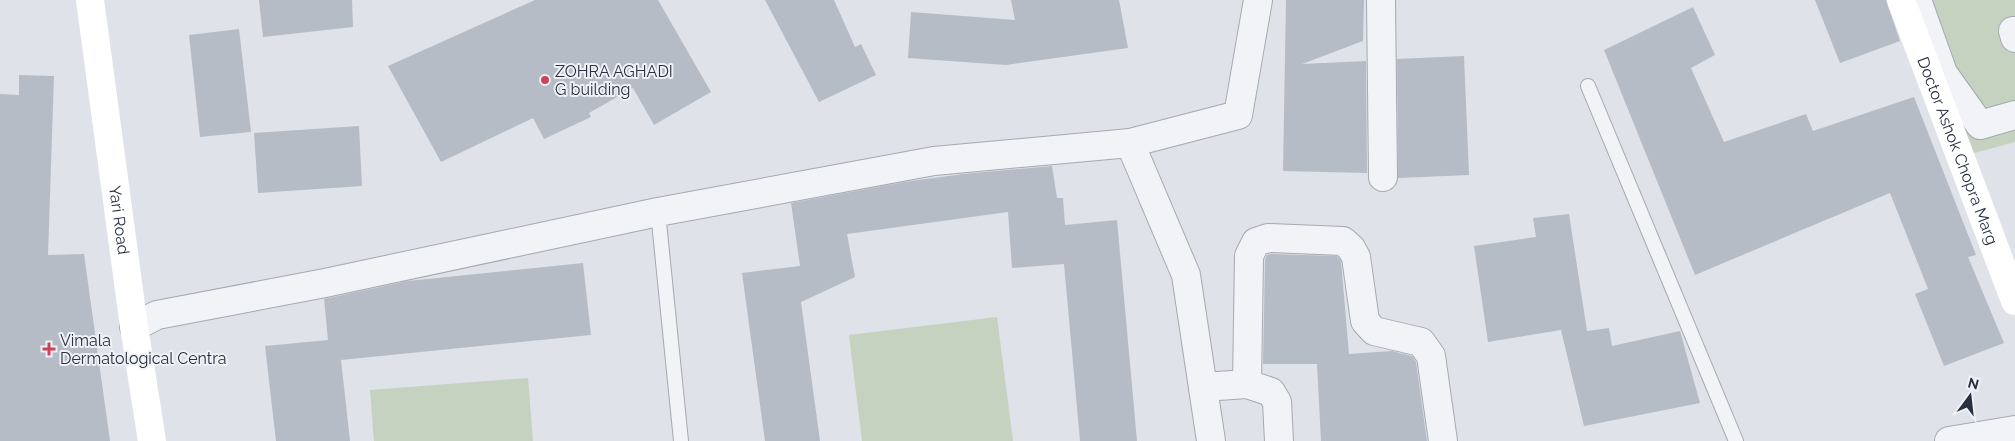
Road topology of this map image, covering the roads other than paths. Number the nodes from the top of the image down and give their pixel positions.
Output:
1 (90, 0) edge
2 (1258, 0) edge
3 (1381, 0) edge
4 (1901, 0) edge
5 (1917, 0) edge
6 (2015, 31) edge
7 (2015, 38) edge
8 (1588, 86) dead end
9 (2015, 115) edge
10 (1130, 143) junction
11 (1383, 176) dead end
12 (658, 212) junction
13 (2015, 301) edge
14 (134, 328) junction
15 (1247, 384) junction
16 (1203, 387) junction
17 (2015, 430) edge
18 (152, 441) edge
19 (681, 441) edge
20 (1211, 441) edge
21 (1279, 441) edge
22 (1443, 441) edge
23 (1736, 441) edge
24 (1949, 441) edge

1 - 14 street, Yari Road
2 - 10 street
3 - 11 street
4 - 13 street, Doctor Ashok Chopra Marg
5 - 9 street
6 - 7 street
8 - 23 lane
10 - 12 street
10 - 16 street
12 - 14 street
12 - 19 lane
14 - 18 street, Yari Road
15 - 16 street
15 - 21 street
15 - 22 street
16 - 20 street
17 - 24 street

